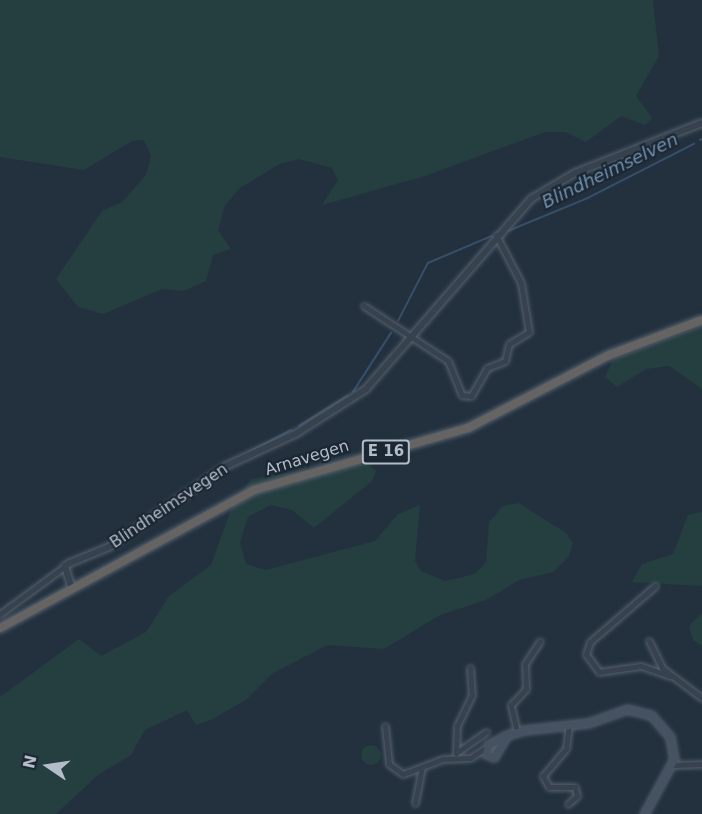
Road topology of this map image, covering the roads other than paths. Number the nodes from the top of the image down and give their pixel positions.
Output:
1 (702, 123) edge
2 (496, 235) junction
3 (364, 306) dead end
4 (702, 320) edge
5 (413, 337) junction
6 (65, 566) junction
7 (71, 586) junction
8 (655, 586) dead end
9 (0, 614) edge
10 (0, 628) edge
11 (540, 641) dead end
12 (648, 641) dead end
13 (470, 668) dead end
14 (670, 676) junction
15 (702, 698) edge
16 (385, 726) dead end
17 (569, 726) junction
18 (486, 732) dead end
19 (518, 732) junction
20 (507, 735) junction
21 (484, 749) junction
22 (456, 756) junction
23 (702, 764) edge
24 (673, 765) junction
25 (422, 768) junction
26 (415, 803) dead end
27 (568, 804) dead end
28 (644, 814) edge

1 - 2 street, Blindheimsvegen
2 - 5 street, Blindheimsvegen
2 - 5 street
3 - 5 street
4 - 7 highway, Arnavegen / E 16
5 - 6 street, Blindheimsvegen
6 - 7 street
6 - 9 street, Blindheimsvegen
7 - 10 highway, Arnavegen / E 16
8 - 14 street
11 - 19 street
12 - 14 street
13 - 22 street
14 - 15 street
16 - 25 street
17 - 19 main road
17 - 24 main road
17 - 27 street
18 - 22 street
19 - 20 main road
20 - 21 main road
20 - 21 main road
21 - 22 street
22 - 25 street
23 - 24 street
24 - 28 main road
25 - 26 street

